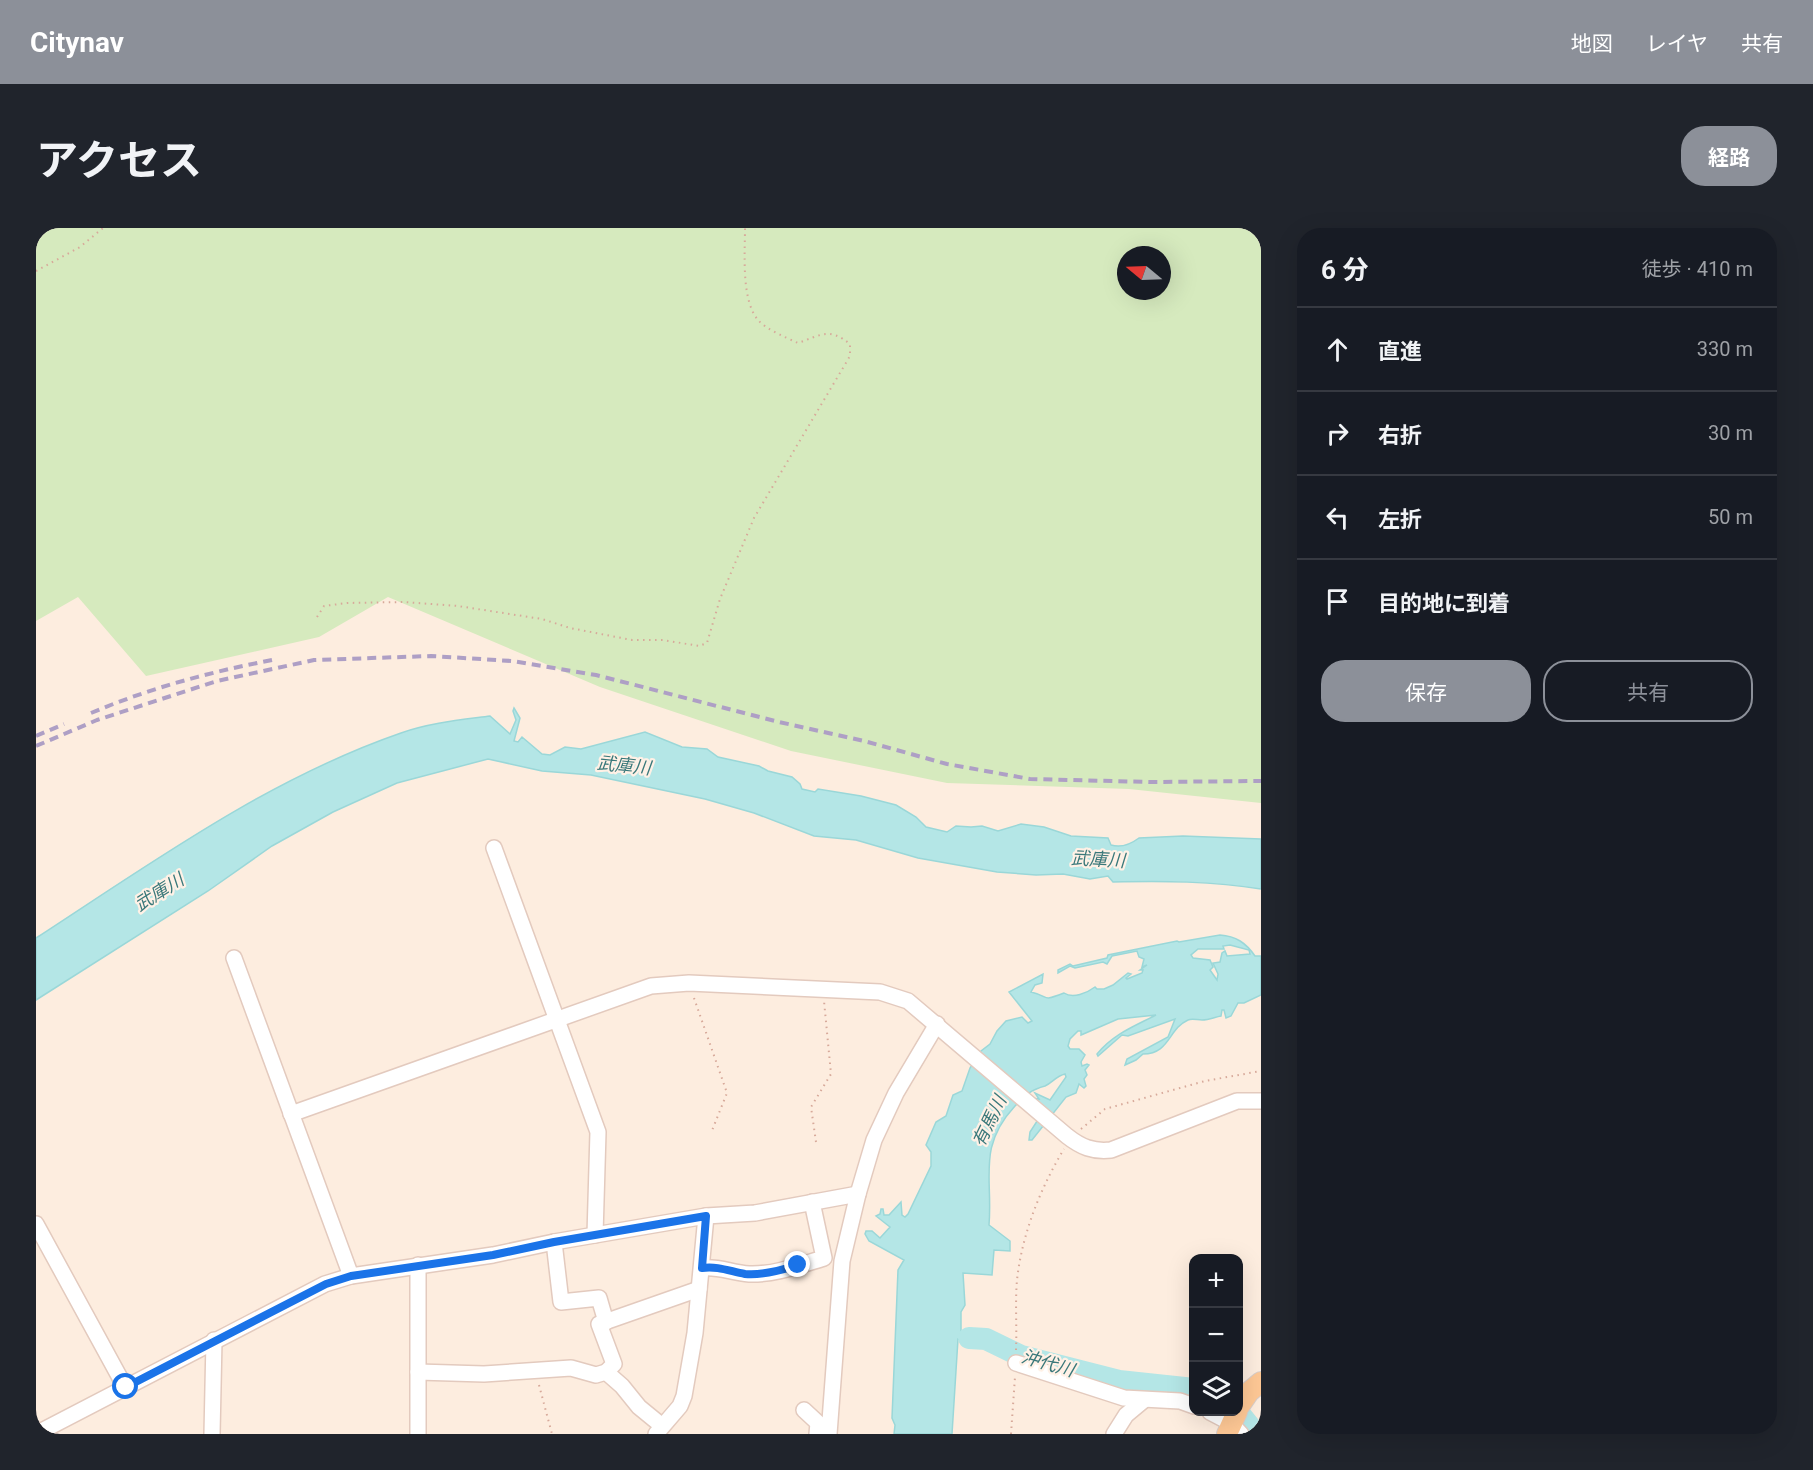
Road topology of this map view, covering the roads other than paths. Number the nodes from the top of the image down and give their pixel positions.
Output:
1 (494, 848) dead end
2 (234, 958) dead end
3 (558, 1019) junction
4 (941, 1028) junction
5 (1261, 1101) edge
6 (291, 1114) junction
7 (858, 1194) junction
8 (812, 1202) junction
9 (706, 1216) junction
10 (36, 1224) edge
11 (595, 1235) junction
12 (554, 1242) junction
13 (418, 1265) junction
14 (702, 1268) junction
15 (351, 1276) junction
16 (699, 1289) junction
17 (606, 1322) junction
18 (214, 1340) junction
19 (1016, 1361) road end
20 (418, 1371) junction
21 (606, 1372) junction
22 (126, 1387) junction
23 (1144, 1400) junction
24 (1189, 1404) edge
25 (804, 1410) dead end
26 (658, 1430) edge
27 (36, 1434) edge
28 (212, 1434) edge
29 (418, 1434) edge
30 (817, 1434) edge
31 (829, 1434) edge
32 (1114, 1434) edge

1 - 3 street
2 - 6 street
3 - 4 street
3 - 6 street
3 - 11 street
4 - 5 street
4 - 7 street
6 - 15 street
7 - 8 street
7 - 31 street
8 - 9 street
8 - 14 street
9 - 11 street
9 - 14 street
10 - 22 street
11 - 12 street
12 - 13 street
12 - 17 street
13 - 15 street
13 - 20 street
14 - 16 street
15 - 18 street
16 - 17 street
16 - 26 street
17 - 21 street
18 - 22 street
18 - 28 street
19 - 23 street
20 - 21 street
20 - 29 street
21 - 26 street
22 - 27 street
23 - 24 street
23 - 32 street
25 - 30 street

